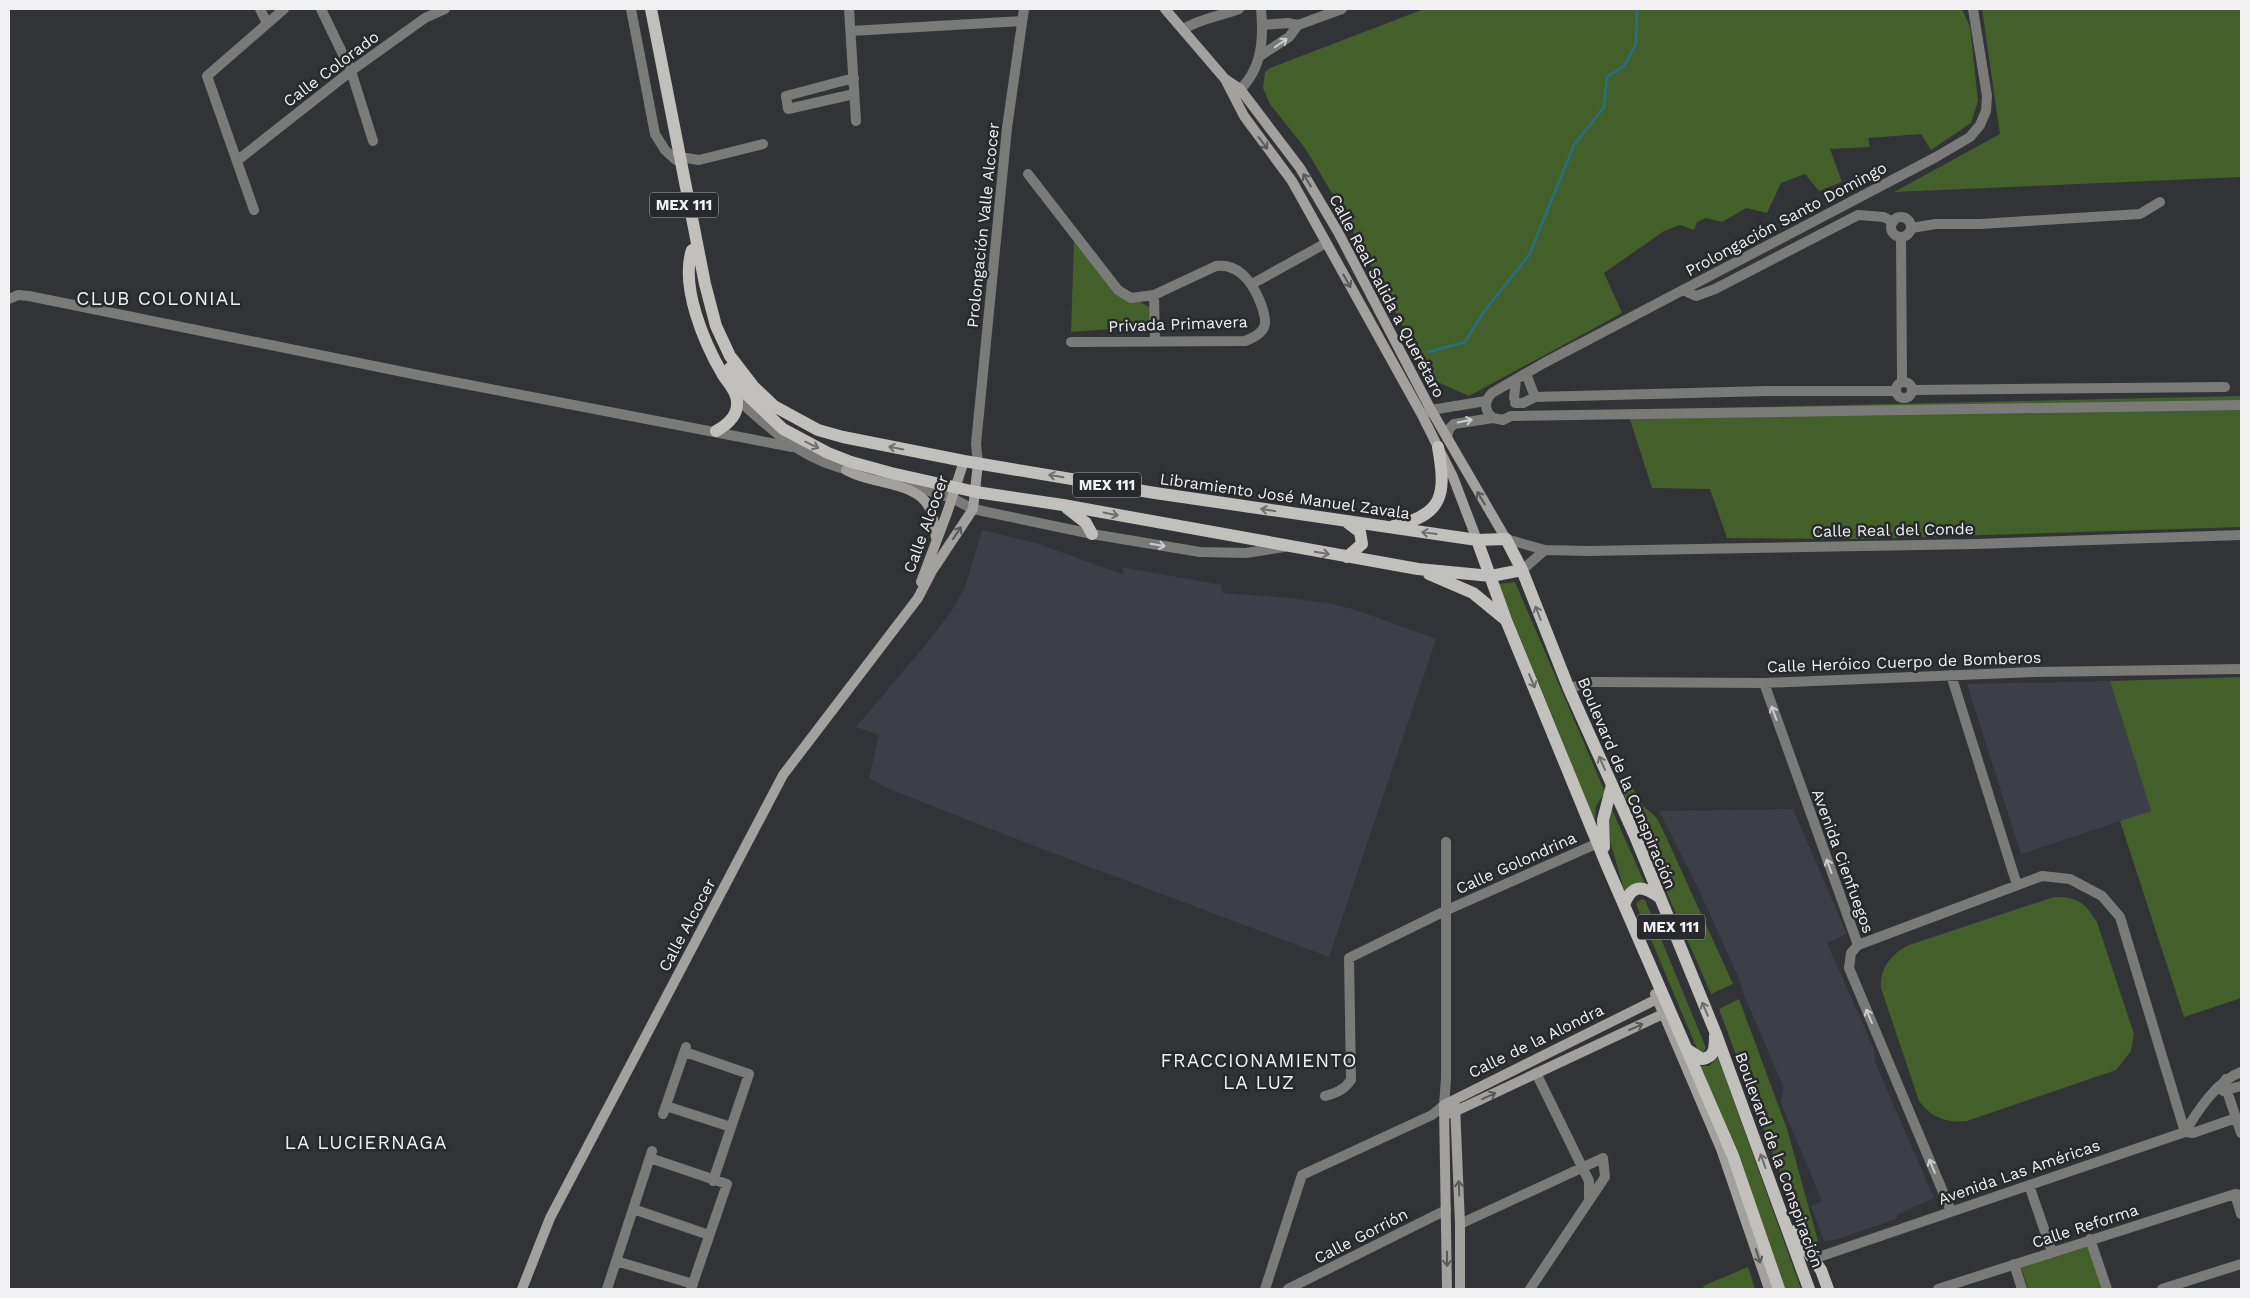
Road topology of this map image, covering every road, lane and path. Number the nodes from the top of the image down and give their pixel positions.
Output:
1 (260, 9) edge
2 (284, 9) edge
3 (321, 9) edge
4 (445, 9) edge
5 (631, 9) edge
6 (646, 9) edge
7 (651, 9) edge
8 (849, 9) edge
9 (1024, 9) edge
10 (1166, 9) edge
11 (1239, 9) edge
12 (1261, 9) edge
13 (1342, 9) edge
14 (1973, 9) edge
15 (1022, 22) junction
16 (267, 23) junction
17 (1262, 25) junction
18 (1298, 25) junction
19 (1182, 29) junction
20 (851, 31) junction
21 (1260, 56) junction
22 (351, 71) junction
23 (854, 78) junction
24 (1236, 93) junction
25 (854, 94) junction
26 (856, 121) dead end
27 (373, 140) dead end
28 (764, 144) dead end
29 (678, 159) junction
30 (238, 160) junction
31 (1028, 174) dead end
32 (2160, 202) dead end
33 (254, 210) dead end
34 (1893, 222) junction
35 (1911, 228) junction
36 (1901, 237) junction
37 (1326, 243) junction
38 (692, 250) junction
39 (1252, 284) junction
40 (1683, 290) junction
41 (12, 294) edge
42 (1154, 295) junction
43 (1155, 341) junction
44 (1071, 342) dead end
45 (1526, 374) junction
46 (1516, 380) junction
47 (1902, 382) junction
48 (2225, 387) dead end
49 (1912, 390) junction
50 (1496, 391) junction
51 (1896, 391) junction
52 (1535, 397) junction
53 (738, 400) junction
54 (1514, 400) junction
55 (1486, 401) junction
56 (2241, 405) edge
57 (1426, 413) junction
58 (1511, 416) junction
59 (1493, 418) junction
60 (716, 431) junction
61 (1443, 443) junction
62 (976, 444) junction
63 (792, 447) junction
64 (964, 461) junction
65 (978, 463) junction
66 (846, 470) junction
67 (976, 492) junction
68 (953, 493) junction
69 (1063, 505) junction
70 (973, 509) junction
71 (1344, 521) junction
72 (1386, 528) junction
73 (1092, 534) junction
74 (2241, 535) edge
75 (936, 539) junction
76 (1506, 539) junction
77 (1477, 540) junction
78 (1286, 546) junction
79 (1545, 550) junction
80 (1347, 557) junction
81 (1418, 569) junction
82 (1522, 570) junction
83 (1491, 576) junction
84 (918, 598) junction
85 (1506, 620) junction
86 (2241, 669) edge
87 (1952, 675) junction
88 (1764, 683) junction
89 (1569, 689) junction
90 (1612, 785) junction
91 (1446, 842) dead end
92 (1598, 843) junction
93 (1607, 866) junction
94 (2017, 885) junction
95 (1659, 897) junction
96 (1624, 905) junction
97 (1447, 910) junction
98 (1634, 928) junction
99 (1858, 945) junction
100 (1657, 999) junction
101 (1663, 1014) junction
102 (1716, 1034) junction
103 (1553, 1049) junction
104 (1688, 1050) junction
105 (1560, 1062) junction
106 (2241, 1072) edge
107 (1536, 1073) junction
108 (1446, 1079) junction
109 (2241, 1086) edge
110 (2222, 1091) junction
111 (1325, 1096) dead end
112 (1454, 1099) junction
113 (1444, 1110) junction
114 (1456, 1111) junction
115 (2236, 1118) junction
116 (731, 1127) junction
117 (2185, 1132) junction
118 (2241, 1133) edge
119 (1582, 1167) junction
120 (714, 1181) junction
121 (1771, 1182) junction
122 (2029, 1185) junction
123 (2238, 1195) edge
124 (1589, 1198) junction
125 (633, 1209) junction
126 (1446, 1210) junction
127 (1951, 1211) junction
128 (2241, 1214) edge
129 (1460, 1224) junction
130 (709, 1235) junction
131 (2090, 1239) junction
132 (2052, 1252) junction
133 (1813, 1259) junction
134 (616, 1261) junction
135 (2014, 1264) junction
136 (2241, 1264) edge
137 (692, 1286) edge
138 (522, 1289) edge
139 (607, 1289) edge
140 (1265, 1289) edge
141 (1288, 1289) edge
142 (1447, 1289) edge
143 (1460, 1289) edge
144 (1530, 1289) edge
145 (1770, 1289) edge
146 (1779, 1289) edge
147 (1809, 1289) edge
148 (1828, 1289) edge
149 (1938, 1289) edge
150 (2022, 1289) edge
151 (2108, 1289) edge
152 (2162, 1289) edge

1 - 16 street
2 - 16 street
3 - 22 street
4 - 22 street, Calle Colorado
5 - 29 street
6 - 29 main road, Libramiento José Manuel Zavala / MEX 111
7 - 29 main road, Libramiento José Manuel Zavala / MEX 111
8 - 20 street
9 - 15 street, Prolongación Valle Alcocer
10 - 19 street, Calle Real Salida a Querétaro
11 - 19 street
12 - 17 street
13 - 18 street
14 - 40 street, Prolongación Santo Domingo
15 - 20 street
15 - 62 street, Prolongación Valle Alcocer
16 - 30 street
17 - 18 street
17 - 21 street
21 -> 18 street
19 - 24 street, Calle Real Salida a Querétaro
20 - 23 street
21 - 24 street
22 - 27 street
22 - 30 street, Calle Colorado
23 - 25 street
23 - 25 street
24 -> 37 street, Calle Real Salida a Querétaro
57 -> 24 street, Calle Real Salida a Querétaro
25 - 26 street
28 - 29 street
29 - 38 main road, Libramiento José Manuel Zavala / MEX 111
64 -> 29 main road, Libramiento José Manuel Zavala / MEX 111
30 - 33 street
31 - 42 street, Privada Primavera
32 - 35 street
34 - 35 street
34 - 36 street
34 - 40 street
35 - 36 street
36 - 47 street
37 - 39 street
37 -> 57 street, Calle Real Salida a Querétaro
38 - 53 main road
38 -> 68 main road, Libramiento José Manuel Zavala / MEX 111
39 - 42 street, Privada Primavera
39 - 43 street, Privada Primavera
40 - 45 street, Prolongación Santo Domingo
41 - 60 street
42 - 43 street
43 - 44 street, Privada Primavera
45 - 46 street, Prolongación Santo Domingo
45 - 52 street
46 - 50 street, Prolongación Santo Domingo
46 - 54 street
47 - 49 street
47 - 51 street
48 - 49 street
49 - 51 street
50 - 54 street
50 - 55 street
51 - 52 street
52 - 54 street
53 - 60 main road
53 - 63 street
54 - 58 street
55 - 57 street
55 - 59 street
56 - 58 street
57 - 61 street, Calle Real Salida a Querétaro
58 - 59 street
61 -> 59 street
60 - 63 street
61 - 72 main road
76 -> 61 street, Calle Real Salida a Querétaro
61 - 77 street, Calle Real Salida a Querétaro
62 - 64 street, Prolongación Valle Alcocer
62 - 65 street, Prolongación Valle Alcocer
63 - 66 street
64 - 65 main road, Libramiento José Manuel Zavala / MEX 111
64 - 68 street, Calle Alcocer
65 - 67 street, Calle Alcocer
71 -> 65 main road, Libramiento José Manuel Zavala / MEX 111
66 - 68 street
66 - 75 street
67 - 68 main road, Libramiento José Manuel Zavala / MEX 111
67 - 69 main road, Libramiento José Manuel Zavala / MEX 111
67 - 70 street, Calle Alcocer
68 - 70 street
68 - 75 street, Calle Alcocer
69 - 73 main road
69 -> 78 main road, Libramiento José Manuel Zavala / MEX 111
70 - 73 street
84 -> 70 street, Calle Alcocer
71 - 72 main road, Libramiento José Manuel Zavala / MEX 111
71 - 80 main road
77 -> 72 main road, Libramiento José Manuel Zavala / MEX 111
73 -> 78 street
74 - 79 street, Calle Real del Conde
75 - 84 street, Calle Alcocer
76 - 77 main road, MEX 111
76 - 79 street, Calle Real del Conde
76 - 82 main road, MEX 111
77 - 83 main road, MEX 111
78 -> 80 main road, Libramiento José Manuel Zavala / MEX 111
79 - 82 street
80 - 81 main road, Libramiento José Manuel Zavala / MEX 111
81 - 83 main road, MEX 111
81 - 85 main road, MEX 111
82 - 83 main road, MEX 111
89 -> 82 main road, Boulevard de la Conspiración / MEX 111
83 - 85 main road, MEX 111
84 - 138 street, Calle Alcocer
85 -> 92 main road, MEX 111
86 - 87 street, Calle Heróico Cuerpo de Bomberos
87 - 88 street, Calle Heróico Cuerpo de Bomberos
87 - 94 street
88 - 89 street, Calle Heróico Cuerpo de Bomberos
99 -> 88 street, Avenida Cienfuegos
90 -> 89 main road, Boulevard de la Conspiración / MEX 111
90 - 93 main road
90 - 95 main road, Boulevard de la Conspiración / MEX 111
91 - 97 street
92 - 93 main road, MEX 111
92 - 97 street, Calle Golondrina
93 - 96 main road, MEX 111
94 - 99 street
94 - 117 street
95 - 96 main road
102 -> 95 main road, Boulevard de la Conspiración / MEX 111
96 - 98 main road, MEX 111
97 - 108 street
97 - 111 street, Calle Golondrina
98 - 100 street
98 - 104 main road, MEX 111
127 -> 99 street, Avenida Cienfuegos
100 - 101 street
100 - 103 street, Calle de la Alondra
105 -> 101 street, Calle de la Alondra
101 -> 145 street
102 - 104 main road
121 -> 102 main road, Boulevard de la Conspiración / MEX 111
103 - 105 street
103 - 112 street, Calle de la Alondra
104 - 146 main road, MEX 111
105 - 107 street, Calle de la Alondra
106 - 110 street
114 -> 107 street, Calle de la Alondra
107 - 119 street
108 - 112 street
108 - 113 street
109 - 110 street
110 - 115 street
110 - 117 street
112 - 113 street, Calle de la Alondra
112 - 114 street
113 - 114 street, Calle de la Alondra
113 - 126 street
113 - 140 street, Calle de la Alondra
129 -> 114 street
115 - 117 street, Avenida Las Américas
115 - 118 street
116 - 116 street
116 - 120 street
117 - 122 street, Avenida Las Américas
119 - 124 street
119 - 124 street
119 - 129 street
120 - 125 street
120 - 130 street
121 - 133 main road
121 - 147 main road, Boulevard de la Conspiración / MEX 111
122 - 127 street, Avenida Las Américas
122 - 132 street
123 - 128 street
123 - 131 street, Calle Reforma
124 - 144 street
125 - 130 street
125 - 134 street
126 - 141 street, Calle Gorrión
126 -> 142 street
127 - 133 street, Avenida Las Américas
129 - 143 street
130 - 137 street
131 - 132 street, Calle Reforma
131 - 151 street
132 - 135 street, Calle Reforma
133 - 148 main road
134 - 137 street
134 - 139 street
135 - 149 street, Calle Reforma
135 - 150 street
136 - 152 street

